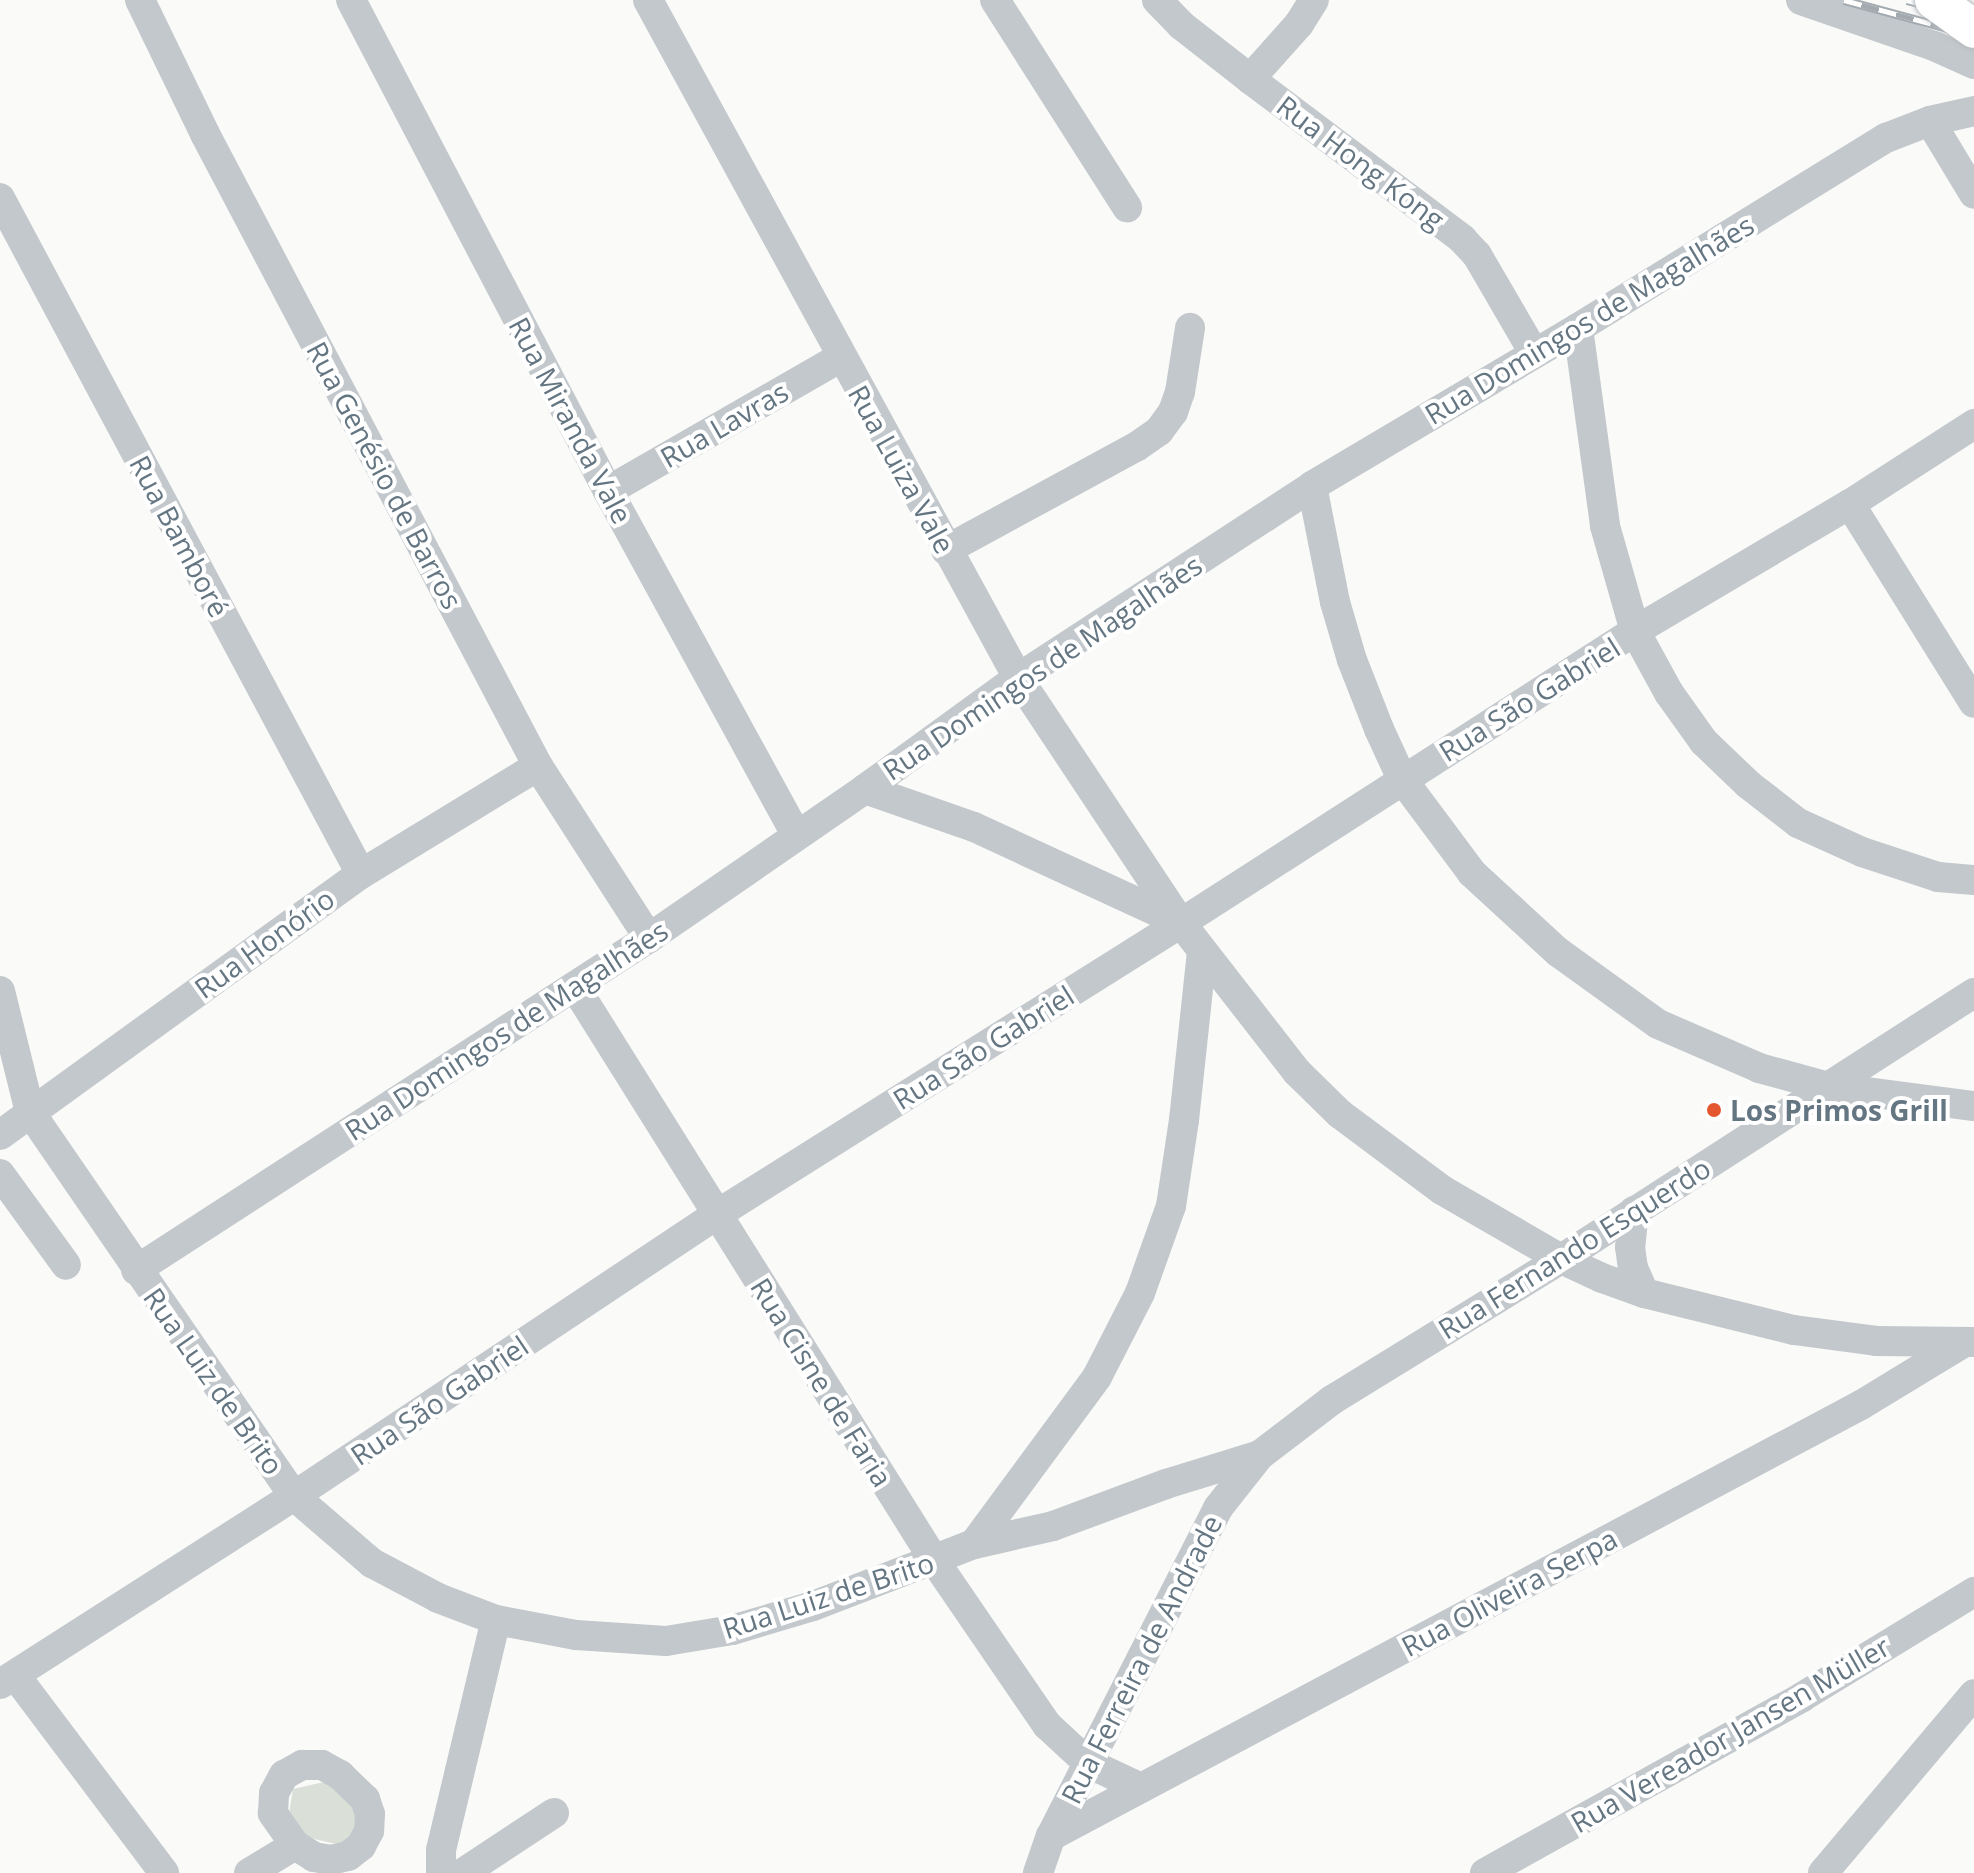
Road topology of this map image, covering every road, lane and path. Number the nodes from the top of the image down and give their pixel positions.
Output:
1 (140, 0) edge
2 (351, 0) edge
3 (648, 0) edge
4 (995, 0) edge
5 (1157, 0) edge
6 (1314, 0) edge
7 (1801, 0) edge
8 (1934, 0) edge
9 (1974, 29) edge
10 (1974, 64) edge
11 (1250, 79) junction
12 (1974, 111) edge
13 (1930, 121) junction
14 (1974, 194) edge
15 (0, 198) edge
16 (1127, 207) dead end
17 (1190, 328) dead end
18 (1578, 328) junction
19 (1534, 353) junction
20 (841, 357) junction
21 (1974, 424) edge
22 (1312, 486) junction
23 (608, 491) junction
24 (1850, 504) junction
25 (946, 550) junction
26 (1635, 631) junction
27 (1018, 678) junction
28 (1974, 703) edge
29 (538, 766) junction
30 (1402, 779) junction
31 (865, 789) junction
32 (797, 836) junction
33 (361, 874) junction
34 (1974, 880) edge
35 (1181, 923) junction
36 (649, 938) junction
37 (1202, 951) junction
38 (575, 987) junction
39 (0, 991) edge
40 (1974, 993) edge
41 (1829, 1087) junction
42 (1974, 1106) edge
43 (30, 1112) junction
44 (0, 1135) edge
45 (0, 1174) edge
46 (1634, 1211) junction
47 (716, 1215) junction
48 (1561, 1259) junction
49 (66, 1265) dead end
50 (136, 1270) junction
51 (1644, 1293) junction
52 (1968, 1342) edge
53 (1260, 1455) junction
54 (1166, 1484) junction
55 (294, 1496) junction
56 (1210, 1522) junction
57 (974, 1544) junction
58 (934, 1560) junction
59 (1974, 1592) edge
60 (496, 1620) junction
61 (7, 1679) edge
62 (1974, 1694) edge
63 (1088, 1763) junction
64 (1139, 1787) junction
65 (1105, 1804) junction
66 (554, 1813) dead end
67 (1051, 1836) junction
68 (295, 1845) dead end
69 (164, 1873) edge
70 (249, 1873) edge
71 (441, 1873) edge
72 (463, 1873) edge
73 (1038, 1873) edge
74 (1485, 1873) edge
75 (1823, 1873) edge

1 - 29 street, Rua Genésio de Barros
2 - 23 street, Rua Miranda Vale
3 - 20 street, Rua Luiza Vale
4 - 16 street
5 - 11 street, Rua Hong Kong
6 - 11 street
7 - 10 street
8 - 9 main road, bridge
11 - 19 street, Rua Hong Kong
12 - 13 street, Rua Domingos de Magalhães
13 - 14 street
13 - 18 street, Rua Domingos de Magalhães
15 - 33 street, Rua Bamboré
17 - 25 street
18 - 19 street, Rua Domingos de Magalhães
18 - 26 street
19 - 22 street, Rua Domingos de Magalhães
20 - 23 street, Rua Lavras
20 - 25 street, Rua Luiza Vale
21 - 24 street, Rua São Gabriel
22 - 27 street, Rua Domingos de Magalhães
22 - 30 street
23 - 32 street, Rua Miranda Vale
24 - 26 street, Rua São Gabriel
24 - 28 street
25 - 27 street, Rua Luiza Vale
26 - 30 street, Rua São Gabriel
26 - 34 street
27 - 31 street, Rua Domingos de Magalhães
27 - 35 street, Rua Luiza Vale
29 - 33 street, Rua Honório
29 - 36 street, Rua Genésio de Barros
30 - 35 street, Rua São Gabriel
30 - 41 street
31 - 32 street, Rua Domingos de Magalhães
31 - 35 street
32 - 36 street, Rua Domingos de Magalhães
33 - 43 street, Rua Honório
35 - 37 street, Rua Luiza Vale
35 - 47 street, Rua São Gabriel
36 - 38 street, Rua Domingos de Magalhães
37 - 48 street, Rua Luiza Vale
37 - 57 street
38 - 47 street, Rua Cisne de Faria
38 - 50 street, Rua Domingos de Magalhães
39 - 43 street, Rua Luiz de Brito
40 - 41 street, Rua Fernando Esquerdo
41 - 42 street
41 - 46 street, Rua Fernando Esquerdo
43 - 44 street, Rua Honório
43 - 50 street, Rua Luiz de Brito
45 - 49 street
46 - 48 street, Rua Fernando Esquerdo
46 - 51 street
47 - 55 street, Rua São Gabriel
47 - 58 street, Rua Cisne de Faria
48 - 51 street, Rua Luiza Vale
48 - 53 street, Rua Fernando Esquerdo
50 - 55 street, Rua Luiz de Brito
51 - 52 street, Rua Luiza Vale
52 - 64 street, Rua Oliveira Serpa
53 - 54 street, Rua Fernando Esquerdo
53 - 56 street, Rua Ferreira de Andrade
54 - 56 street
54 - 57 street, Rua Fernando Esquerdo
55 - 60 street, Rua Luiz de Brito
55 - 61 street, Rua São Gabriel
56 - 63 street, Rua Ferreira de Andrade
57 - 58 street, Rua Luiz de Brito
58 - 60 street, Rua Luiz de Brito
58 - 63 street, Rua Cisne de Faria
59 - 74 street, Rua Vereador Jansen Müller
60 - 71 street
61 - 69 street
62 - 75 street
63 - 64 street
63 - 65 street
63 - 67 street, Rua Ferreira de Andrade
64 - 65 street, Rua Oliveira Serpa
65 - 67 street, Rua Oliveira Serpa
66 - 72 street
67 - 73 street, Rua Ferreira de Andrade
68 - 70 street

